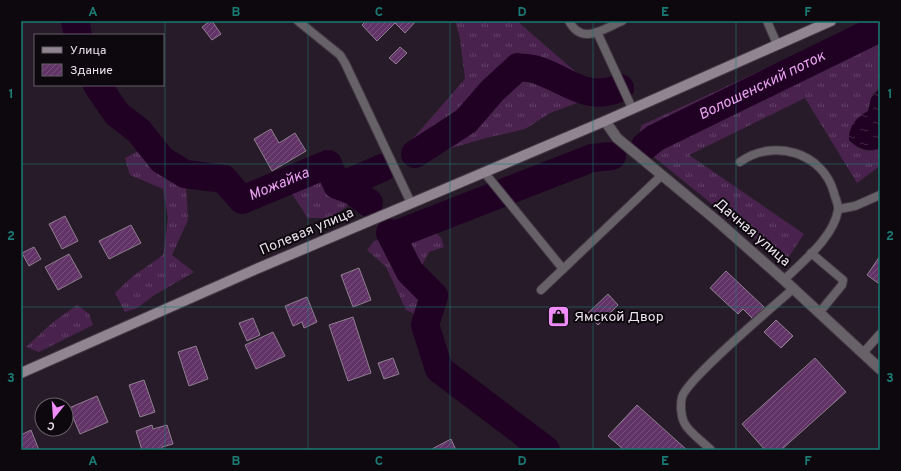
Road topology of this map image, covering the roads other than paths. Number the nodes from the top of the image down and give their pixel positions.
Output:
1 (298, 21) edge
2 (569, 21) edge
3 (622, 21) edge
4 (767, 21) edge
5 (831, 21) edge
6 (596, 32) junction
7 (777, 44) junction
8 (632, 108) junction
9 (605, 120) junction
10 (740, 162) dead end
11 (484, 172) junction
12 (662, 175) junction
13 (880, 195) edge
14 (411, 203) junction
15 (839, 209) junction
16 (812, 253) junction
17 (563, 269) junction
18 (784, 280) junction
19 (794, 288) junction
20 (541, 290) dead end
21 (819, 312) junction
22 (880, 334) edge
23 (863, 353) junction
24 (880, 370) edge
25 (21, 373) edge
26 (711, 450) edge

1 - 14 lane
2 - 6 lane
3 - 6 lane
4 - 7 lane
5 - 7 main road, Полевая улица
6 - 8 lane
7 - 8 main road, Полевая улица
8 - 9 main road, Полевая улица
9 - 11 main road, Полевая улица
9 - 12 street, Дачная улица
10 - 15 lane
11 - 14 main road, Полевая улица
11 - 17 lane
12 - 17 lane
12 - 18 street, Дачная улица
13 - 15 lane
14 - 25 main road, Полевая улица
15 - 16 lane
16 - 18 lane
16 - 21 lane
17 - 20 lane
18 - 19 street, Дачная улица
19 - 21 street, Дачная улица
19 - 26 lane
21 - 23 street, Дачная улица
22 - 23 lane
23 - 24 street, Дачная улица

